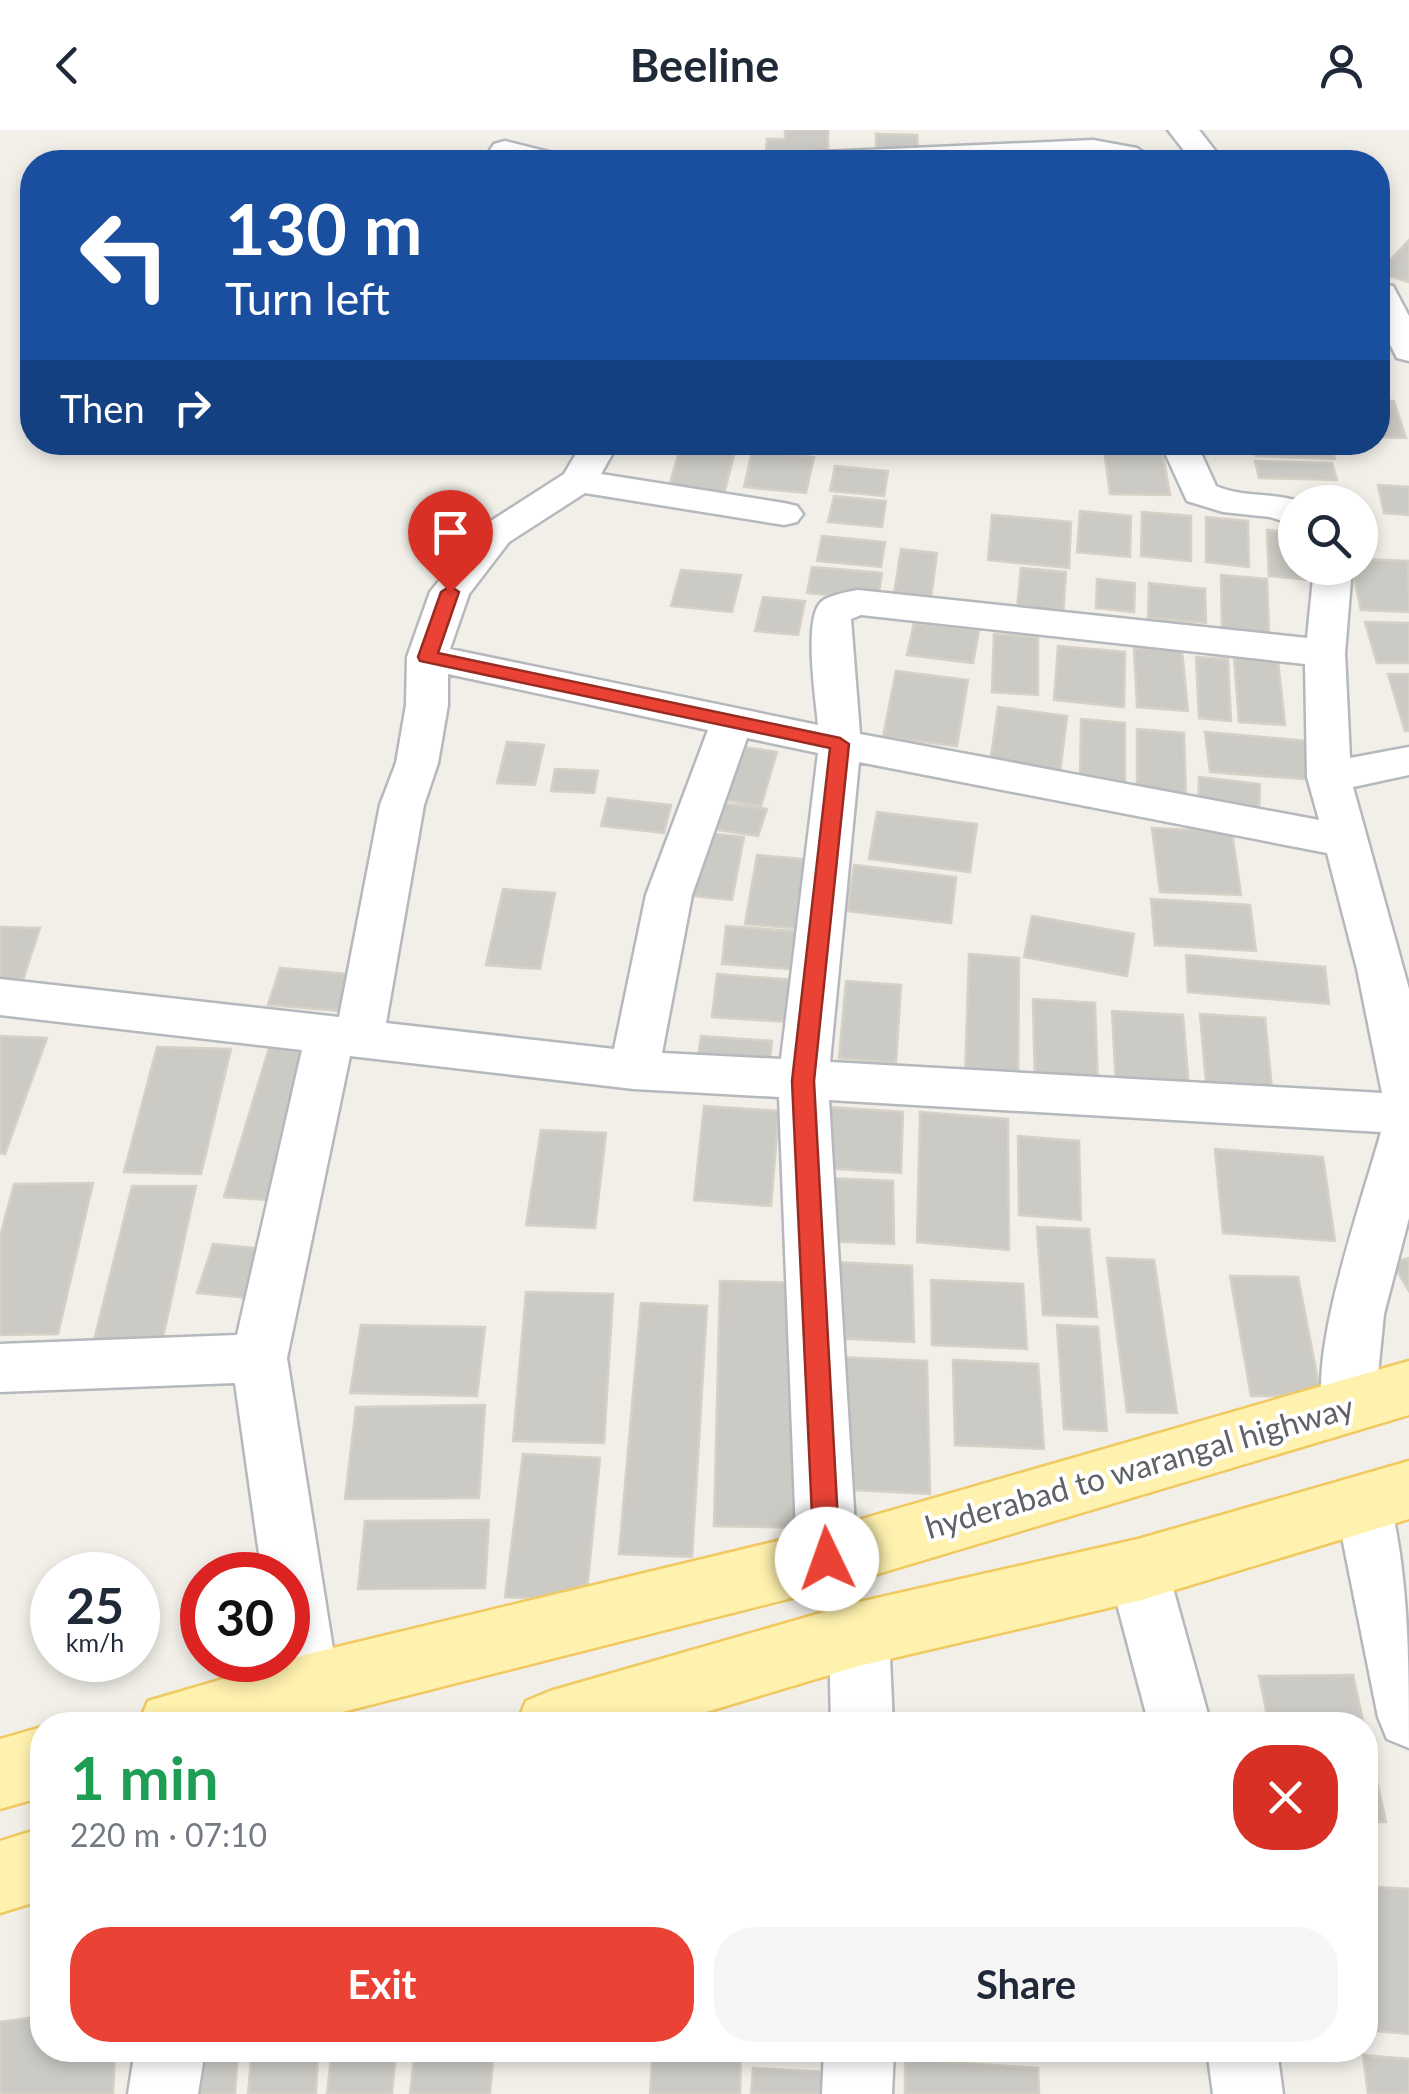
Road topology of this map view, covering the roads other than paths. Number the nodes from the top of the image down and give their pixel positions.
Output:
1 (1183, 130) edge
2 (1199, 150) edge
3 (1390, 298) edge
4 (1409, 351) edge
5 (593, 455) edge
6 (1184, 455) edge
7 (578, 481) junction
8 (1278, 506) edge
9 (784, 514) dead end
10 (1333, 585) edge
11 (1325, 652) junction
12 (427, 657) junction
13 (733, 720) junction
14 (840, 744) junction
15 (1409, 761) edge
16 (1329, 777) junction
17 (1348, 842) junction
18 (1395, 971) edge
19 (0, 996) edge
20 (344, 1036) junction
21 (634, 1070) junction
22 (803, 1081) junction
23 (1409, 1103) edge
24 (1409, 1114) edge
25 (1409, 1122) edge
26 (259, 1358) junction
27 (0, 1368) edge
28 (1409, 1388) edge
29 (1346, 1404) junction
30 (1386, 1496) edge
31 (827, 1559) junction
32 (1138, 1570) junction
33 (859, 1634) junction
34 (308, 1687) junction
35 (219, 1712) edge
36 (594, 1712) edge
37 (862, 1712) edge
38 (1176, 1712) edge
39 (1409, 1718) edge
40 (30, 1765) edge
41 (0, 1774) edge
42 (30, 1867) edge
43 (0, 1876) edge
44 (168, 2062) edge
45 (858, 2062) edge
46 (1244, 2062) edge
47 (163, 2094) edge
48 (857, 2094) edge
49 (1248, 2094) edge

1 - 2 street
3 - 4 street
5 - 7 street
6 - 8 street
7 - 9 street
7 - 12 street
10 - 11 street
11 - 14 street
11 - 16 street
12 - 13 street
12 - 20 street
13 - 14 street
13 - 21 street
14 - 17 street
14 - 22 street
15 - 16 street
16 - 17 street
17 - 18 street
18 - 23 street
19 - 20 street
20 - 21 street
20 - 26 street
21 - 22 street
22 - 24 street
22 - 31 street
25 - 29 street
26 - 27 street
26 - 34 street
28 - 29 main road, hyderabad to warangal highway
29 - 31 main road, hyderabad to warangal highway
30 - 32 main road
30 - 39 street
31 - 34 main road, hyderabad to warangal highway
32 - 33 main road
32 - 38 street
33 - 36 main road
33 - 37 street
34 - 35 main road, hyderabad to warangal highway
40 - 41 main road
42 - 43 main road
44 - 47 street
45 - 48 street
46 - 49 street

